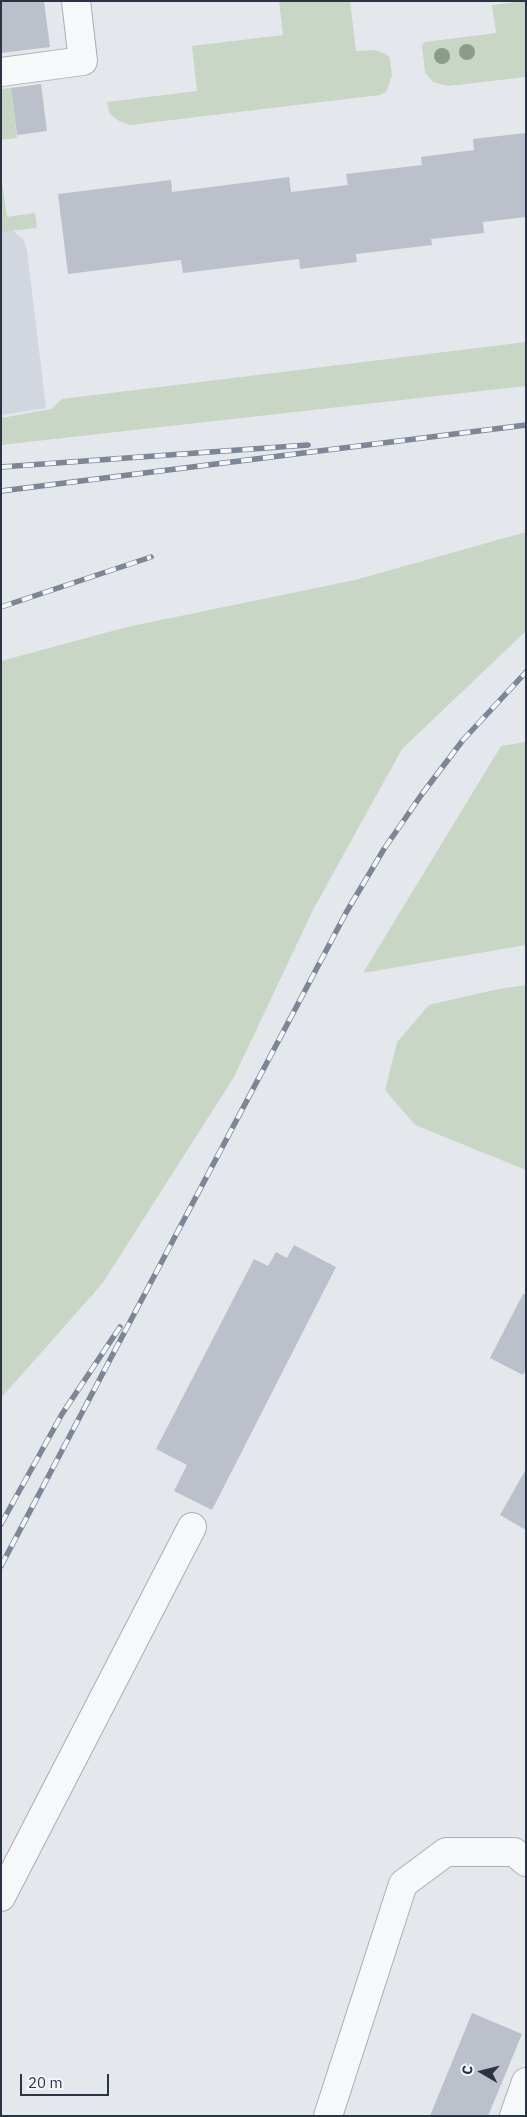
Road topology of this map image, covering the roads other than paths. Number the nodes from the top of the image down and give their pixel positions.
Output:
1 (76, 1) edge
2 (1, 72) edge
3 (192, 1527) dead end
4 (526, 1862) edge
5 (1, 1896) edge
6 (526, 2082) edge
7 (328, 2116) edge
8 (514, 2116) edge

1 - 2 lane
3 - 5 lane
4 - 7 lane
6 - 8 lane

